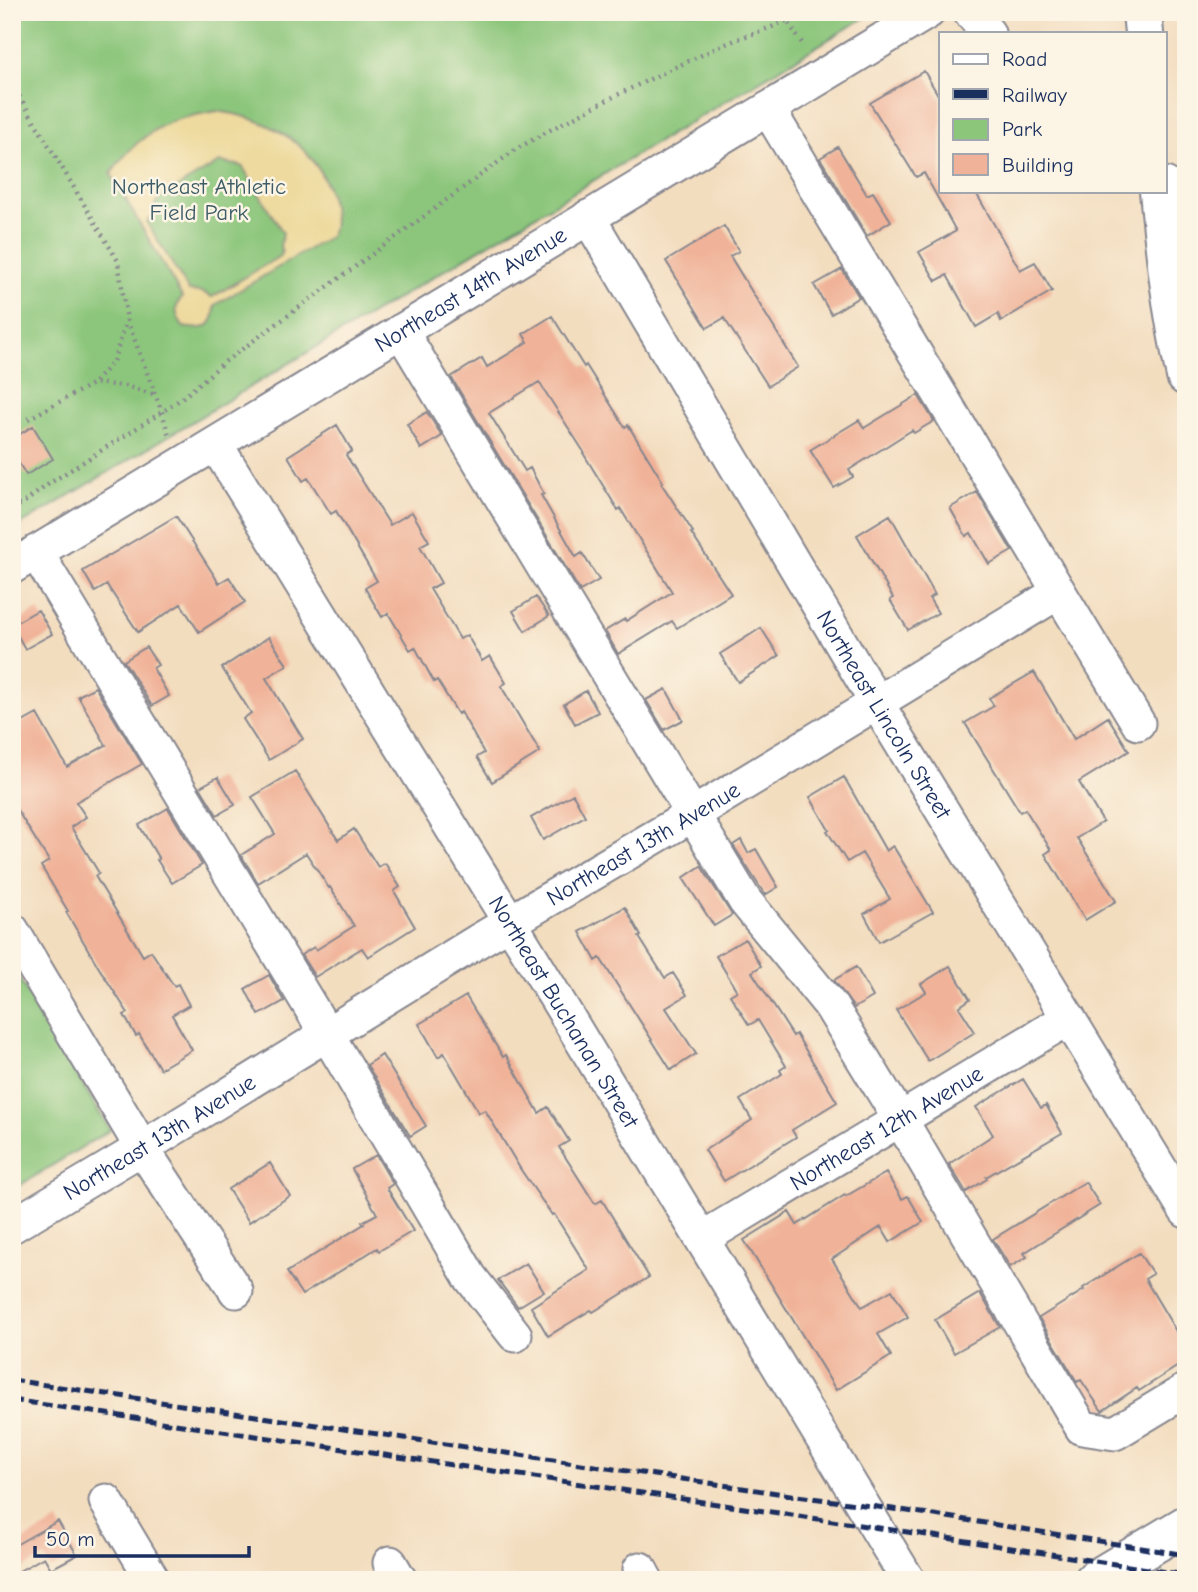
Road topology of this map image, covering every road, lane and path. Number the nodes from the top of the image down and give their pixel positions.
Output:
1 (604, 12) edge
2 (610, 12) edge
3 (781, 12) edge
4 (928, 12) edge
5 (970, 12) edge
6 (1142, 12) edge
7 (786, 21) junction
8 (987, 32) edge
9 (1144, 32) edge
10 (804, 46) dead end
11 (12, 83) edge
12 (768, 109) junction
13 (1166, 185) edge
14 (1159, 192) edge
15 (1186, 199) edge
16 (588, 217) junction
17 (127, 320) junction
18 (401, 331) junction
19 (1186, 376) edge
20 (94, 383) junction
21 (156, 396) junction
22 (162, 412) junction
23 (28, 419) dead end
24 (170, 437) dead end
25 (216, 445) junction
26 (12, 508) edge
27 (24, 560) edge
28 (1059, 592) junction
29 (876, 702) junction
30 (1138, 723) dead end
31 (692, 815) junction
32 (510, 922) junction
33 (12, 930) edge
34 (1069, 1018) junction
35 (327, 1034) junction
36 (900, 1119) junction
37 (142, 1148) junction
38 (1186, 1211) edge
39 (12, 1226) edge
40 (703, 1238) junction
41 (236, 1291) dead end
42 (515, 1335) dead end
43 (1186, 1390) edge
44 (106, 1501) dead end
45 (1186, 1525) edge
46 (153, 1580) edge
47 (908, 1580) edge
48 (1094, 1580) edge

1 - 2 path
3 - 7 path
4 - 12 street, Northeast 14th Avenue
5 - 8 street
6 - 9 main road
7 - 10 path
7 - 22 path
11 - 17 path
12 - 16 street, Northeast 14th Avenue
12 - 28 street
13 - 15 street
14 - 19 main road
16 - 18 street, Northeast 14th Avenue
16 - 29 street, Northeast Lincoln Street
17 - 20 path
17 - 21 path
18 - 25 street, Northeast 14th Avenue
18 - 31 street
20 - 21 path
20 - 23 path
21 - 22 path
22 - 24 path
22 - 26 path
25 - 27 street, Northeast 14th Avenue
25 - 32 street, Northeast Buchanan Street
27 - 35 street
28 - 29 street, Northeast 13th Avenue
28 - 30 street
29 - 31 street, Northeast 13th Avenue
29 - 34 street, Northeast Lincoln Street
31 - 32 street, Northeast 13th Avenue
31 - 36 street
32 - 35 street, Northeast 13th Avenue
32 - 40 street, Northeast Buchanan Street
33 - 37 street
34 - 36 street, Northeast 12th Avenue
34 - 38 street, Northeast Lincoln Street
35 - 37 street, Northeast 13th Avenue
35 - 42 street
36 - 40 street, Northeast 12th Avenue
36 - 43 street
37 - 39 street, Northeast 13th Avenue
37 - 41 street
40 - 47 street, Northeast Buchanan Street
44 - 46 street
45 - 48 main road

